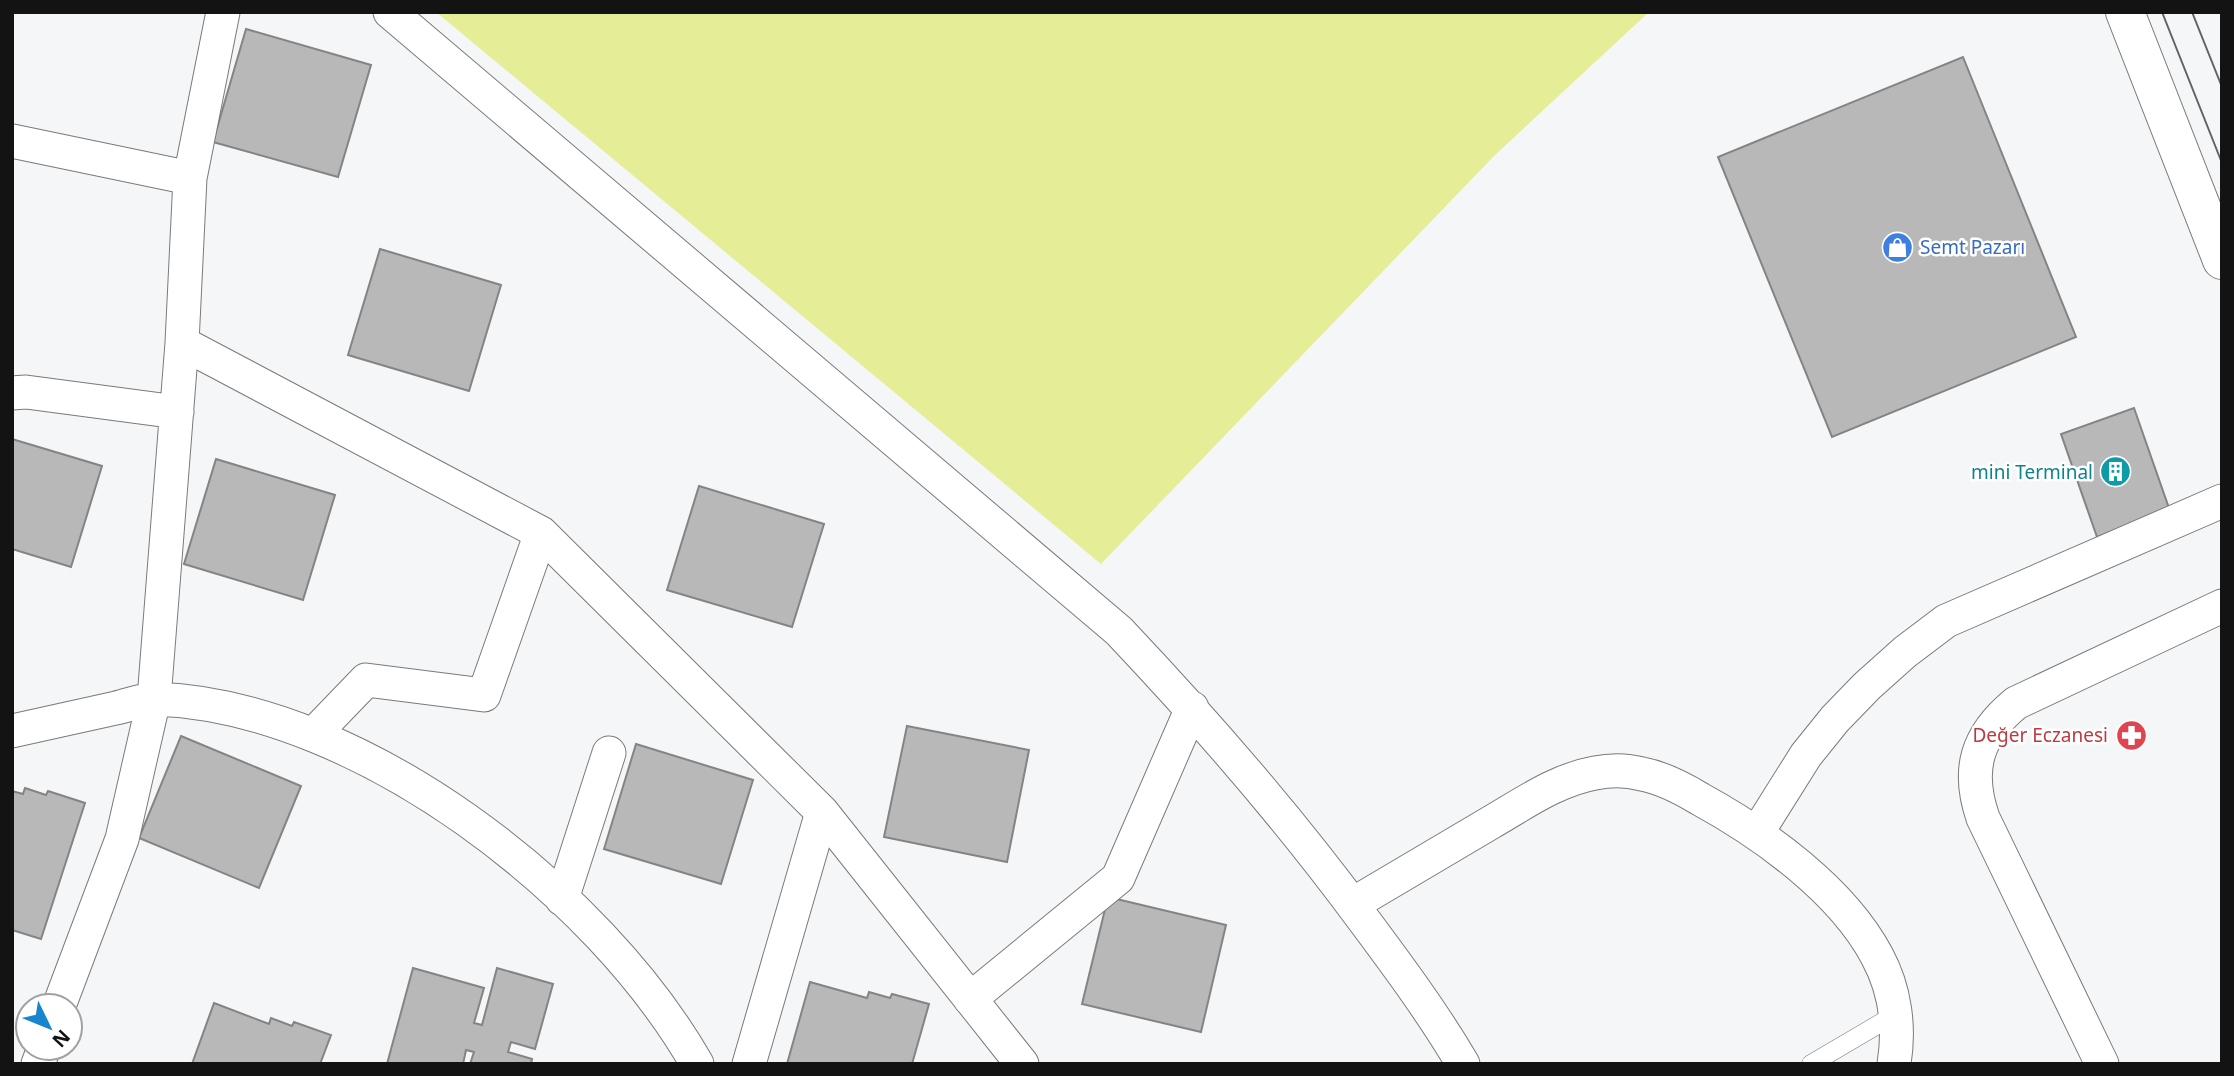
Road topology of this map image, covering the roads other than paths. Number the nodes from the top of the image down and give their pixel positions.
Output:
1 (223, 12) edge
2 (390, 12) edge
3 (2125, 12) edge
4 (12, 141) edge
5 (190, 178) junction
6 (2222, 261) edge
7 (182, 343) junction
8 (12, 393) edge
9 (177, 412) junction
10 (2222, 501) edge
11 (541, 533) junction
12 (2222, 607) edge
13 (154, 699) junction
14 (1192, 708) junction
15 (12, 731) edge
16 (313, 734) junction
17 (609, 752) dead end
18 (822, 812) junction
19 (1757, 833) junction
20 (562, 899) junction
21 (1353, 904) junction
22 (65, 992) edge
23 (970, 999) junction
24 (1896, 1014) junction
25 (697, 1064) edge
26 (748, 1064) edge
27 (1022, 1064) edge
28 (1463, 1064) edge
29 (1811, 1064) edge
30 (1894, 1064) edge
31 (2102, 1064) edge

1 - 5 street
2 - 14 street
3 - 6 main road
4 - 5 street
5 - 7 street
7 - 9 street
7 - 11 street
8 - 9 street
9 - 13 street
10 - 19 street
11 - 16 street
11 - 18 street
12 - 31 street
13 - 15 street
13 - 16 street
13 - 22 street
14 - 21 street
14 - 23 street
16 - 20 street
17 - 20 street
18 - 23 street
18 - 26 street
19 - 21 street
19 - 24 street
20 - 25 street
21 - 28 street
23 - 27 street
24 - 29 lane
24 - 30 street

